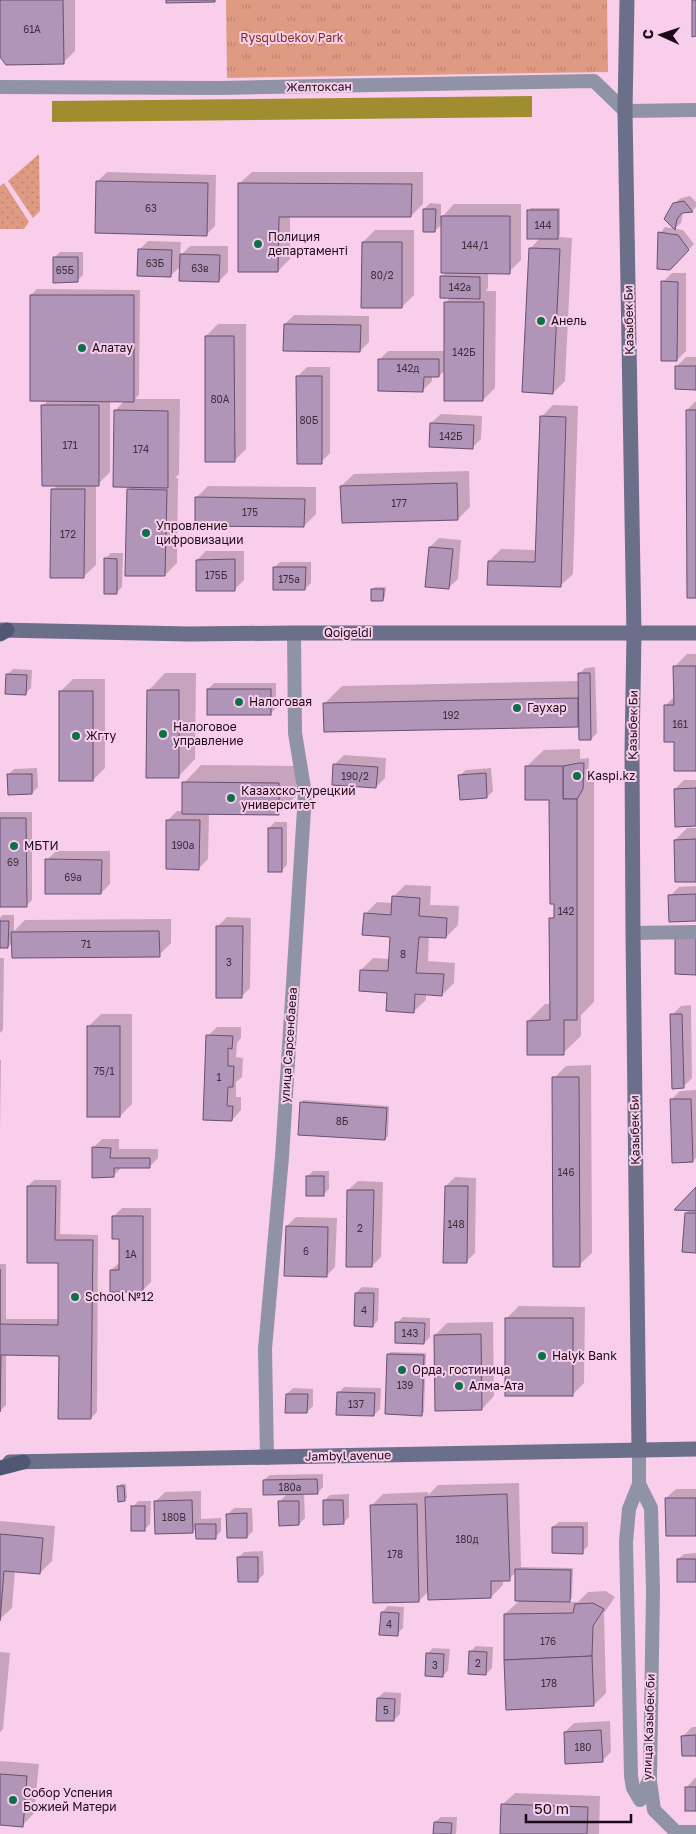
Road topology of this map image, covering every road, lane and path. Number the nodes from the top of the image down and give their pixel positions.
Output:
1 (627, 0) edge
2 (0, 87) edge
3 (696, 110) edge
4 (625, 111) junction
5 (2, 630) edge
6 (294, 633) junction
7 (696, 633) edge
8 (634, 634) junction
9 (696, 932) edge
10 (633, 933) junction
11 (696, 1449) edge
12 (639, 1450) junction
13 (0, 1458) edge
14 (267, 1458) junction
15 (0, 1462) edge
16 (23, 1462) junction
17 (0, 1468) edge
18 (639, 1484) junction
19 (650, 1778) junction
20 (696, 1832) edge

1 - 4 street, Қазыбек Би
2 - 4 street, Желтоксан
3 - 4 street
4 - 8 street, Қазыбек Би
5 - 6 street, Qoigeldi
6 - 8 street, Qoigeldi
6 - 14 street, улица Сарсенбаева
7 - 8 street, Qoigeldi
8 - 10 street, Қазыбек Би
9 - 10 street
10 - 12 street, Қазыбек Би
11 - 12 street, Jambyl avenue
12 - 14 street, Jambyl avenue
12 - 18 street, улица Казыбек би
13 - 16 main road
14 - 16 street, Jambyl avenue
15 - 16 street, Jambyl avenue
16 - 17 main road
18 - 19 street, улица Казыбек би
18 - 19 street, улица Казыбек би
19 - 20 street

